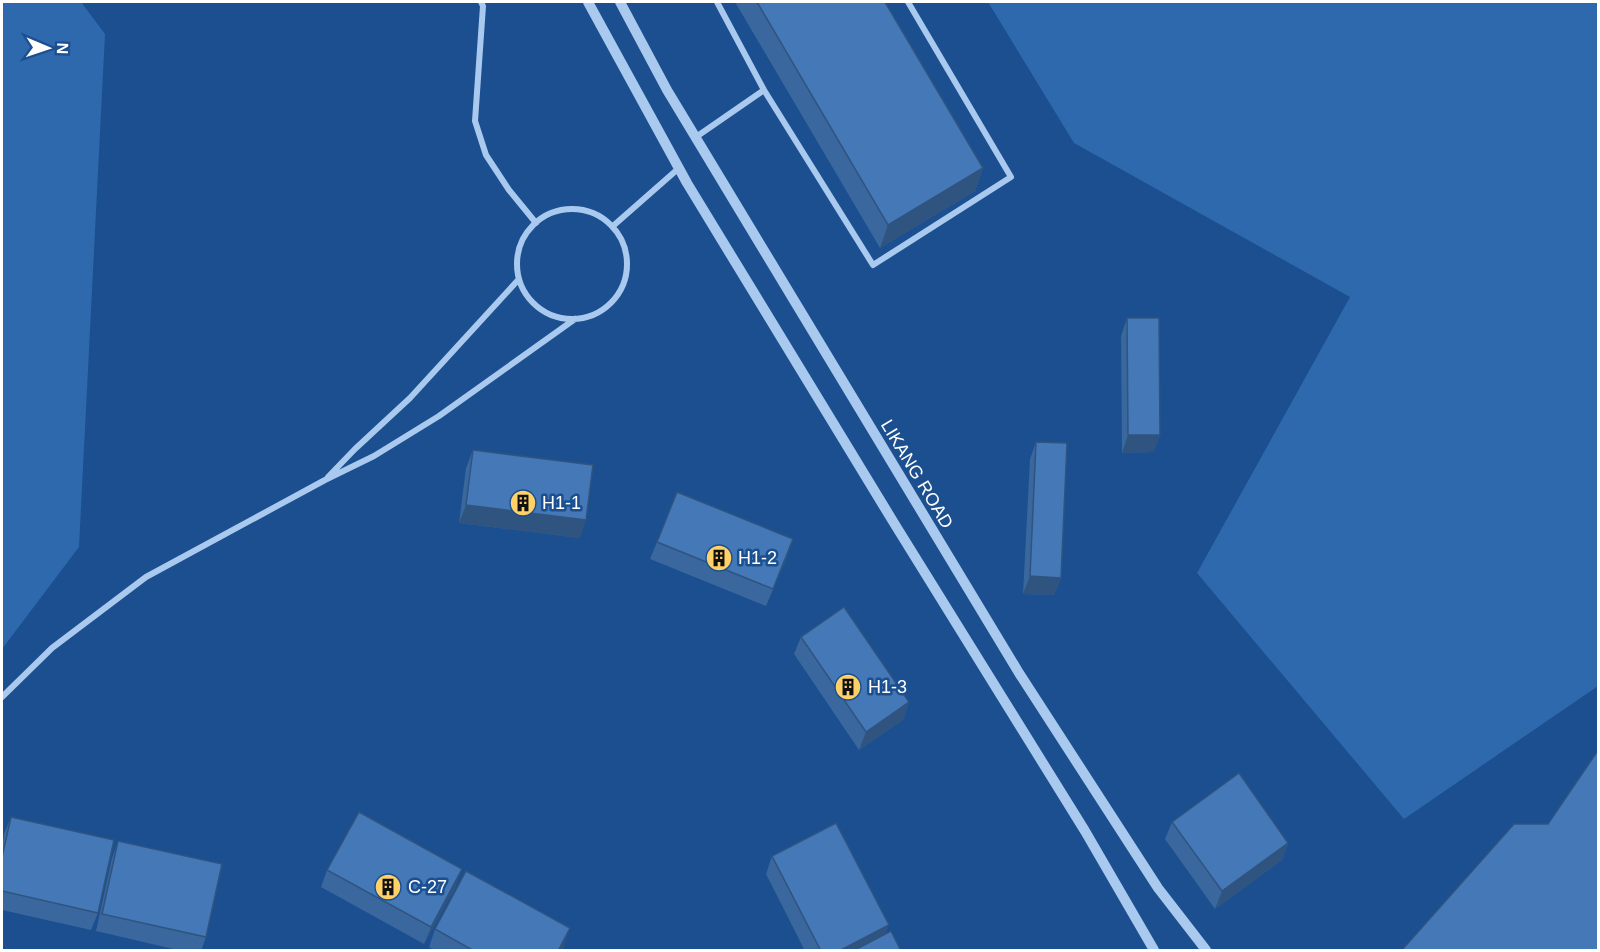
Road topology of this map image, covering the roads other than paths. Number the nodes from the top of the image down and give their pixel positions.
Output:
1 (481, 2) edge
2 (588, 2) edge
3 (620, 2) edge
4 (717, 2) edge
5 (908, 2) edge
6 (764, 90) junction
7 (696, 137) junction
8 (679, 168) junction
9 (536, 223) junction
10 (613, 226) junction
11 (519, 279) junction
12 (575, 320) junction
13 (325, 480) junction
14 (2, 697) edge
15 (1154, 951) edge
16 (1206, 951) edge

1 - 9 street
2 - 8 street
3 - 7 street, LIKANG ROAD
4 - 6 street
5 - 6 street
6 - 7 street
7 - 16 street, LIKANG ROAD
8 - 10 street
8 - 15 street
9 - 10 street
9 - 11 street
10 - 12 street
11 - 12 street
11 - 13 street
12 - 13 street
13 - 14 street

